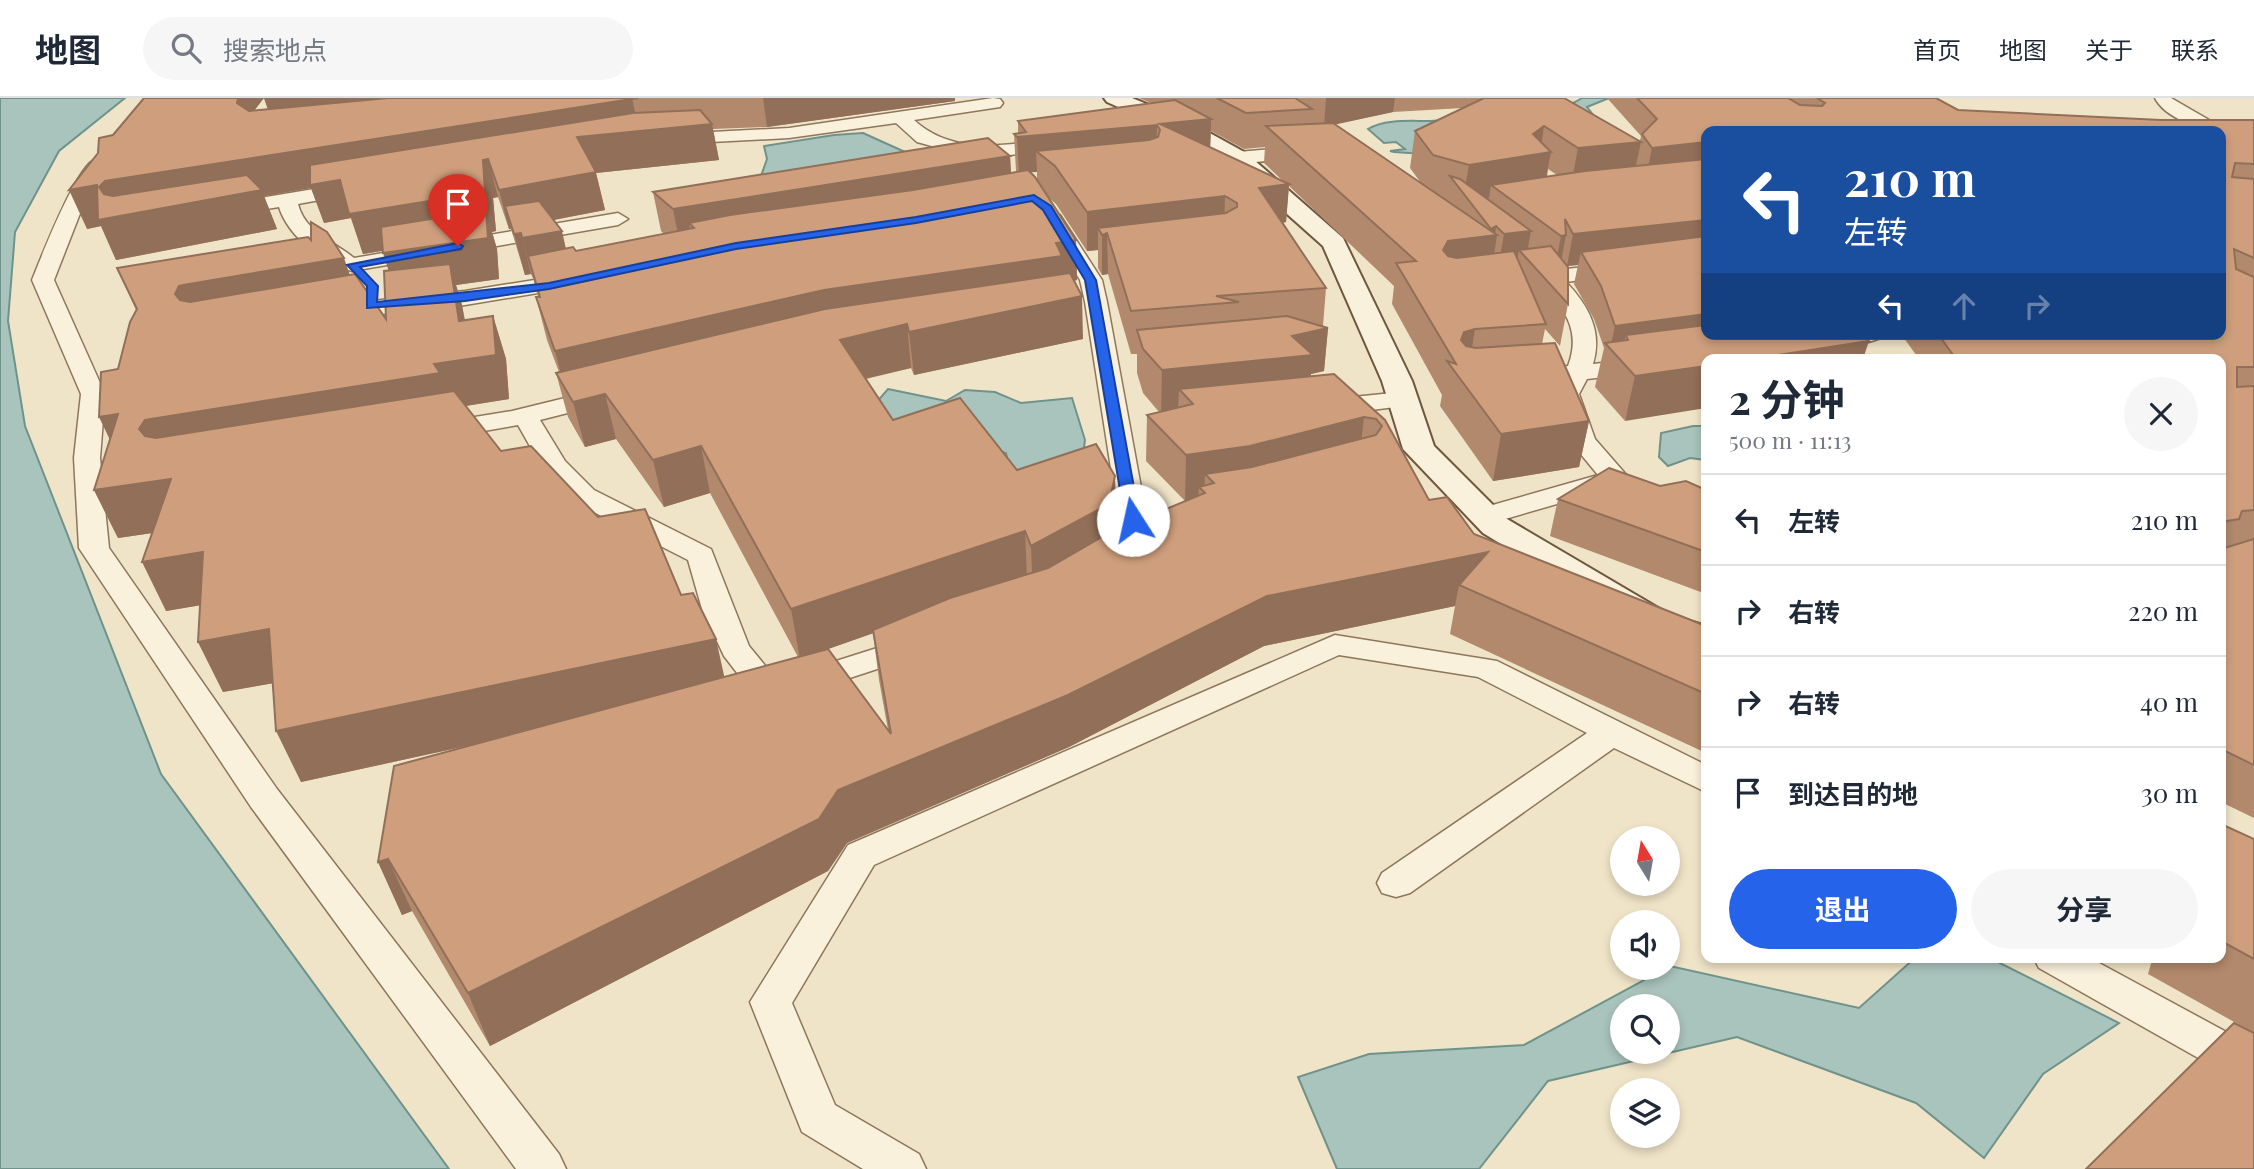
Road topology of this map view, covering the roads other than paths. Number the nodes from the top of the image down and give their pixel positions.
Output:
1 (1114, 98) edge
2 (2163, 98) edge
3 (994, 103) dead end
4 (899, 116) junction
5 (1180, 126) junction
6 (2208, 126) edge
7 (1147, 133) edge
8 (653, 140) edge
9 (1074, 142) edge
10 (117, 144) edge
11 (1327, 151) edge
12 (979, 153) junction
13 (1237, 159) junction
14 (1006, 175) edge
15 (382, 184) edge
16 (1034, 198) edge
17 (286, 200) junction
18 (208, 213) edge
19 (618, 219) dead end
20 (352, 265) junction
21 (1641, 266) edge
22 (1528, 272) edge
23 (601, 275) edge
24 (1550, 277) junction
25 (371, 306) junction
26 (316, 316) edge
27 (1829, 340) edge
28 (1807, 343) edge
29 (1659, 363) edge
30 (1578, 374) junction
31 (1510, 379) edge
32 (631, 390) edge
33 (1402, 400) junction
34 (1294, 412) edge
35 (525, 416) junction
36 (419, 434) edge
37 (1485, 516) junction
38 (1104, 571) edge
39 (946, 636) edge
40 (1701, 636) edge
41 (1613, 732) junction
42 (1701, 777) edge
43 (1396, 883) dead end
44 (2064, 963) edge
45 (2254, 1068) edge
46 (543, 1169) edge
47 (903, 1169) edge

1 - 5 street
2 - 6 street
3 - 4 street
4 - 8 street
4 - 12 street
5 - 7 street
5 - 13 street
9 - 12 street
10 - 46 street
11 - 13 street
12 - 14 street
13 - 33 street
15 - 17 street
16 - 38 street
17 - 18 street
17 - 20 street
19 - 20 street
20 - 25 street
21 - 24 street
22 - 24 street
23 - 25 street
24 - 30 street
25 - 26 street
27 - 28 street
29 - 30 street
30 - 31 street
30 - 37 street
32 - 35 street
33 - 34 street
33 - 37 street
35 - 36 street
35 - 39 street
37 - 40 street
41 - 42 street
41 - 43 street
41 - 47 street
44 - 45 street

